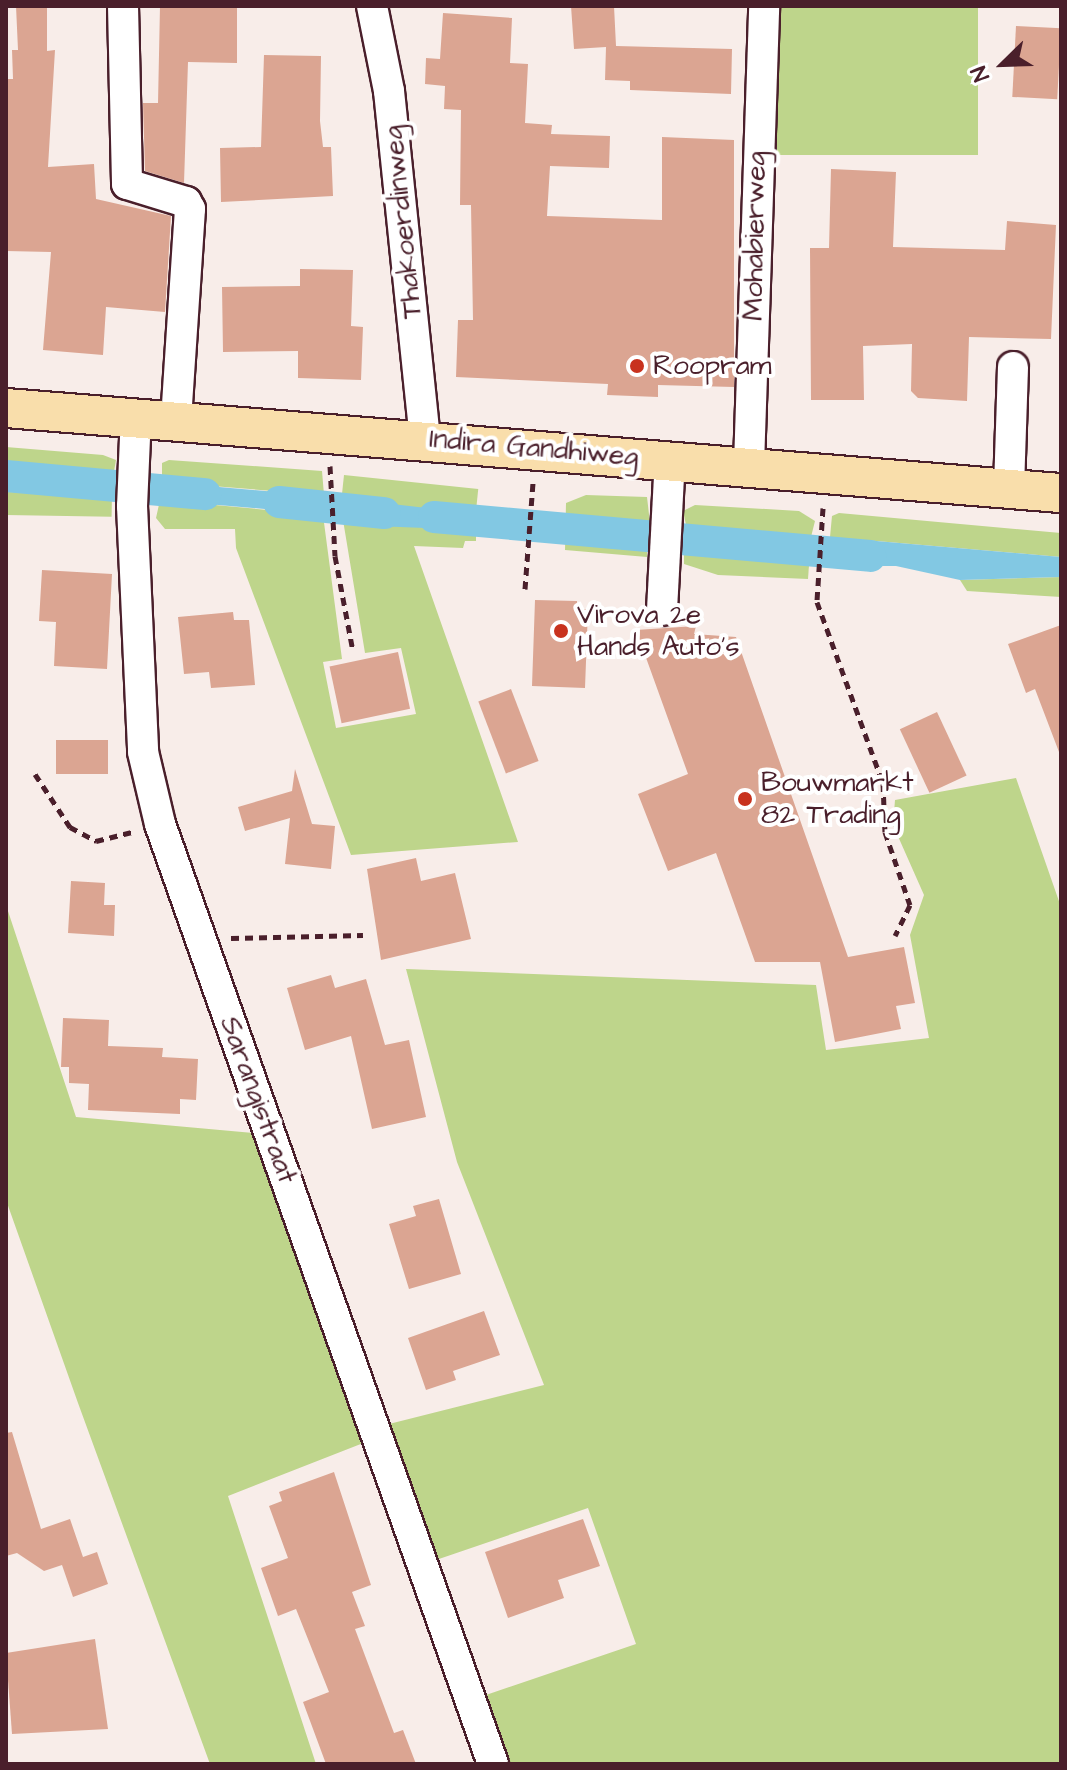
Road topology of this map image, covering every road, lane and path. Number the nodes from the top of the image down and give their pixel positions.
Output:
1 (123, 6) edge
2 (372, 6) edge
3 (764, 6) edge
4 (1013, 367) dead end
5 (6, 408) edge
6 (176, 418) junction
7 (329, 429) junction
8 (135, 431) junction
9 (425, 439) junction
10 (536, 447) junction
11 (670, 458) junction
12 (749, 465) junction
13 (826, 472) junction
14 (1009, 488) junction
15 (1061, 493) edge
16 (525, 589) dead end
17 (662, 610) dead end
18 (353, 651) dead end
19 (35, 774) dead end
20 (160, 824) junction
21 (363, 935) dead end
22 (895, 936) dead end
23 (203, 945) junction
24 (493, 1764) edge

1 - 6 street
2 - 9 street, Thakoerdinweg
3 - 12 street, Mohabierweg
4 - 14 street
5 - 8 main road, Indira Gandhiweg
6 - 7 main road, Indira Gandhiweg
6 - 8 main road, Indira Gandhiweg
7 - 9 main road, Indira Gandhiweg
7 - 18 path
8 - 20 street, Sarangistraat
9 - 10 main road, Indira Gandhiweg
10 - 11 main road, Indira Gandhiweg
10 - 16 path
11 - 12 main road, Indira Gandhiweg
11 - 17 street
12 - 13 main road, Indira Gandhiweg
13 - 14 main road, Indira Gandhiweg
13 - 22 path
14 - 15 main road, Indira Gandhiweg
19 - 20 path
20 - 23 street, Sarangistraat
21 - 23 path
23 - 24 street, Sarangistraat

